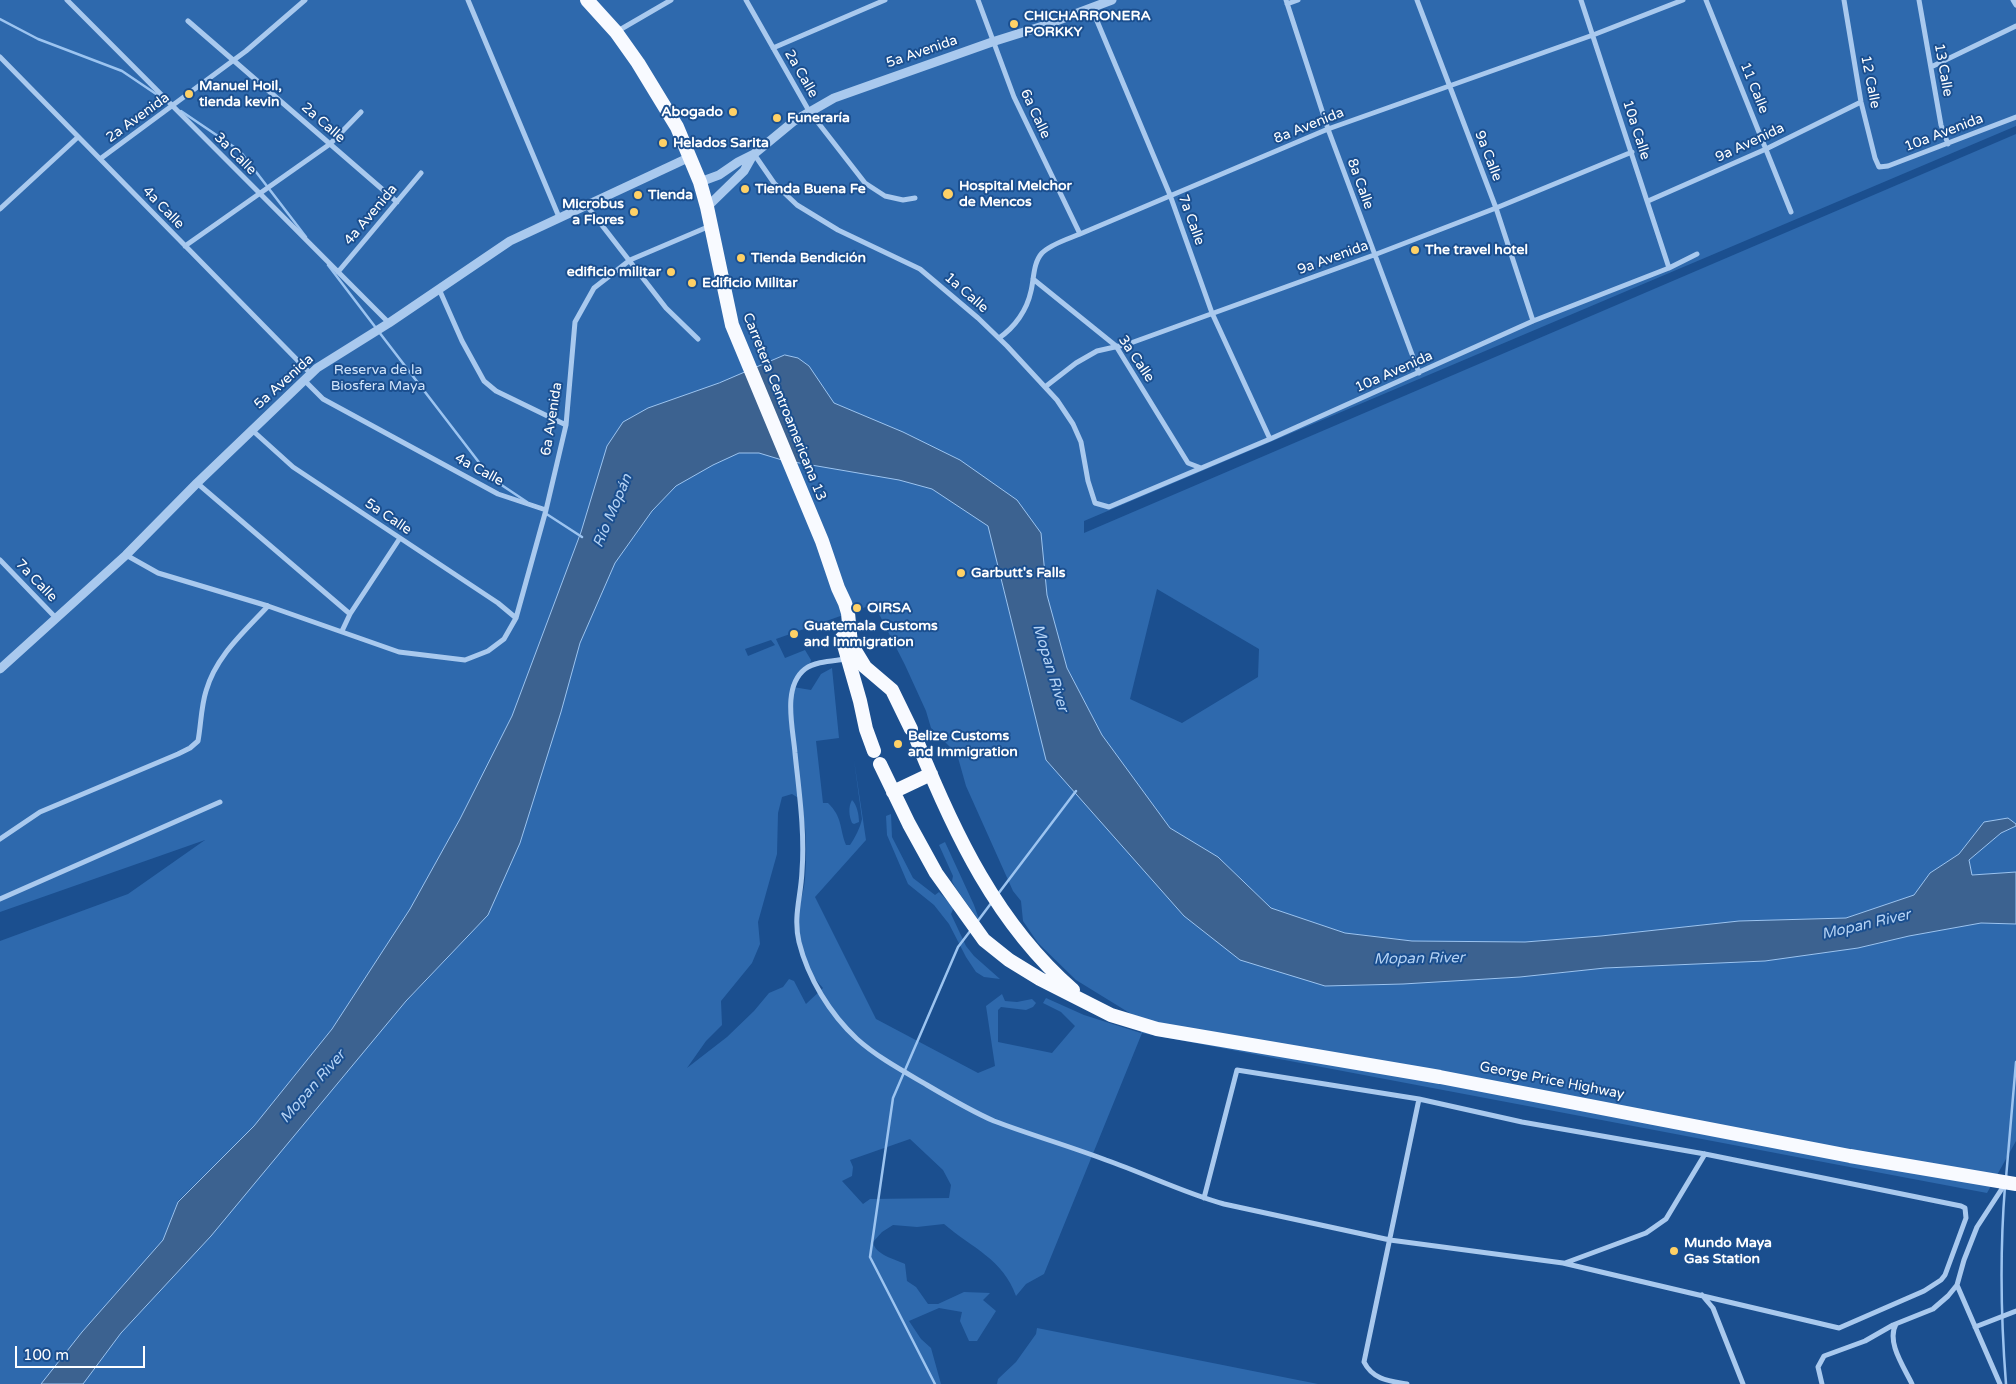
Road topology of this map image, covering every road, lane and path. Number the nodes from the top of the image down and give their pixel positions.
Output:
1 (67, 0) edge
2 (305, 0) edge
3 (468, 0) edge
4 (587, 0) edge
5 (671, 0) edge
6 (746, 0) edge
7 (885, 0) edge
8 (978, 0) edge
9 (1112, 0) edge
10 (1298, 0) edge
11 (1417, 0) edge
12 (1581, 0) edge
13 (1682, 0) edge
14 (1706, 0) edge
15 (1844, 0) edge
16 (1919, 0) edge
17 (2012, 0) edge
18 (1286, 2) edge
19 (2016, 5) edge
20 (1092, 9) junction
21 (188, 21) dead end
22 (2016, 26) edge
23 (616, 32) junction
24 (1593, 35) junction
25 (992, 42) junction
26 (773, 48) junction
27 (0, 57) edge
28 (234, 60) junction
29 (1931, 67) junction
30 (1449, 87) junction
31 (1861, 102) junction
32 (173, 106) junction
33 (809, 111) junction
34 (362, 112) dead end
35 (2016, 117) edge
36 (1328, 129) junction
37 (78, 137) junction
38 (330, 144) junction
39 (1948, 144) junction
40 (1766, 149) junction
41 (1632, 152) junction
42 (754, 154) junction
43 (690, 157) junction
44 (100, 159) junction
45 (1879, 166) joint
46 (421, 173) dead end
47 (700, 182) junction
48 (260, 194) junction
49 (1170, 195) junction
50 (915, 198) dead end
51 (1648, 201) junction
52 (397, 202) junction
53 (587, 206) junction
54 (707, 207) junction
55 (1496, 208) junction
56 (0, 209) edge
57 (1791, 212) dead end
58 (559, 217) junction
59 (712, 225) junction
60 (1080, 234) junction
61 (185, 246) junction
62 (1697, 254) dead end
63 (1374, 255) junction
64 (630, 260) junction
65 (1669, 268) junction
66 (338, 272) junction
67 (1033, 279) junction
68 (439, 289) junction
69 (1212, 313) junction
70 (1533, 321) junction
71 (388, 323) junction
72 (999, 338) junction
73 (698, 339) dead end
74 (1116, 346) junction
75 (1419, 373) junction
76 (308, 377) junction
77 (1045, 387) junction
78 (566, 426) junction
79 (252, 430) junction
80 (1270, 439) junction
81 (1201, 468) junction
82 (197, 483) junction
83 (1100, 506) joint
84 (546, 510) junction
85 (400, 538) junction
86 (126, 555) junction
87 (0, 560) edge
88 (268, 606) junction
89 (350, 614) junction
90 (844, 615) joint
91 (55, 617) junction
92 (516, 618) junction
93 (342, 631) junction
94 (852, 658) junction
95 (0, 669) edge
96 (931, 774) junction
97 (894, 792) junction
98 (220, 802) dead end
99 (0, 839) edge
100 (0, 899) edge
101 (1085, 1000) junction
102 (1419, 1099) junction
103 (1705, 1154) junction
104 (2011, 1183) edge
105 (1204, 1198) junction
106 (1390, 1240) junction
107 (1563, 1263) junction
108 (1957, 1285) junction
109 (1702, 1295) junction
110 (2016, 1311) edge
111 (1897, 1323) junction
112 (1975, 1327) junction
113 (1408, 1384) edge
114 (1743, 1384) edge
115 (1822, 1384) edge
116 (1912, 1384) edge
117 (2000, 1384) edge

1 - 32 street, 3a Calle
2 - 28 street, 2a Avenida
3 - 58 street
4 - 23 highway, Carretera Centroamericana 13
5 - 23 street
6 - 26 street, 2a Calle
7 - 26 street
8 - 25 street, 6a Calle
9 - 20 street, 5a Avenida
10 - 18 street
11 - 30 street, 9a Calle
12 - 24 street, 10a Calle
13 - 24 street, 8a Avenida
14 - 40 street, 11 Calle
15 - 31 street, 12 Calle
16 - 29 street, 13 Calle
17 - 19 street
18 - 36 street, 8a Calle
20 - 25 street, 5a Avenida
20 - 49 street, 7a Calle
21 - 28 street, 2a Calle
22 - 29 street
23 - 43 highway, Carretera Centroamericana 13
24 - 30 street, 8a Avenida
24 - 41 street, 10a Calle
25 - 33 street, 5a Avenida
25 - 60 street, 6a Calle
26 - 33 street, 2a Calle
27 - 37 street, 4a Calle
28 - 32 street, 2a Avenida
28 - 38 street, 2a Calle
29 - 39 street, 13 Calle
30 - 36 street, 8a Avenida
30 - 55 street, 9a Calle
31 - 40 street, 9a Avenida
31 - 45 street, 12 Calle
32 - 44 street, 2a Avenida
32 - 48 street, 3a Calle
33 - 42 street, 5a Avenida
33 - 50 street, 2a Calle
34 - 38 street
35 - 39 street, 10a Avenida
36 - 49 street, 8a Avenida
36 - 63 street, 8a Calle
37 - 44 street, 4a Calle
37 - 56 street
38 - 48 street
38 - 52 street, 2a Calle
39 - 45 street, 10a Avenida
40 - 51 street, 9a Avenida
40 - 57 street, 11 Calle
41 - 51 street, 10a Calle
41 - 55 street, 9a Avenida
42 - 47 street, 5a Avenida
42 - 54 street, 5a Avenida
42 - 72 street, 1a Calle
43 - 47 highway, Carretera Centroamericana 13
43 - 53 street, 5a Avenida
44 - 61 street, 4a Calle
46 - 52 street, 4a Avenida
47 - 54 highway, Carretera Centroamericana 13
48 - 61 street
48 - 66 street, 3a Calle
49 - 60 street, 8a Avenida
49 - 69 street, 7a Calle
51 - 65 street, 10a Calle
52 - 66 street, 4a Avenida
53 - 58 street, 5a Avenida
53 - 64 street
54 - 59 highway, Carretera Centroamericana 13
55 - 63 street, 9a Avenida
55 - 70 street, 9a Calle
58 - 68 street, 5a Avenida
59 - 64 street, 6a Avenida
59 - 90 highway, Carretera Centroamericana 13
60 - 67 street, 8a Avenida
61 - 76 street, 4a Calle
62 - 65 street, 10a Avenida
63 - 69 street, 9a Avenida
63 - 75 street, 8a Calle
64 - 73 street
64 - 78 street, 6a Avenida
65 - 70 street, 10a Avenida
66 - 71 street, 3a Calle
67 - 72 street, 8a Avenida
67 - 74 street, 3a Calle
68 - 71 street, 5a Avenida
68 - 78 street
69 - 74 street, 9a Avenida
69 - 80 street, 7a Calle
70 - 75 street, 10a Avenida
71 - 76 street, 5a Avenida
72 - 77 street, 1a Calle
74 - 77 street, 9a Avenida
74 - 81 street, 3a Calle
75 - 80 street, 10a Avenida
76 - 79 street, 5a Avenida
76 - 84 street, 4a Calle
77 - 83 street, 1a Calle
78 - 84 street, 6a Avenida
79 - 82 street, 5a Avenida
79 - 85 street, 5a Calle
80 - 81 street, 10a Avenida
81 - 83 street, 10a Avenida
82 - 86 street, 5a Avenida
82 - 89 street
84 - 92 street, 6a Avenida
85 - 89 street
85 - 92 street, 5a Calle
86 - 88 street
86 - 91 street, 5a Avenida
87 - 91 street, 7a Calle
88 - 93 street
88 - 99 street
89 - 93 street
90 - 94 highway, George Price Highway
91 - 95 street, 5a Avenida
92 - 93 street, 6a Avenida
94 - 96 highway, George Price Highway
94 - 97 highway, George Price Highway
94 - 105 street
96 - 97 highway
96 - 101 highway, George Price Highway
97 - 101 highway, George Price Highway
98 - 100 street
101 - 104 highway, George Price Highway
102 - 103 street
102 - 105 street
102 - 106 street
103 - 107 street
103 - 109 street
104 - 108 street
105 - 106 street
106 - 107 street
106 - 113 street
107 - 109 street
108 - 111 street
108 - 112 street
109 - 114 street
110 - 112 street
111 - 115 street
111 - 116 street
112 - 117 street

